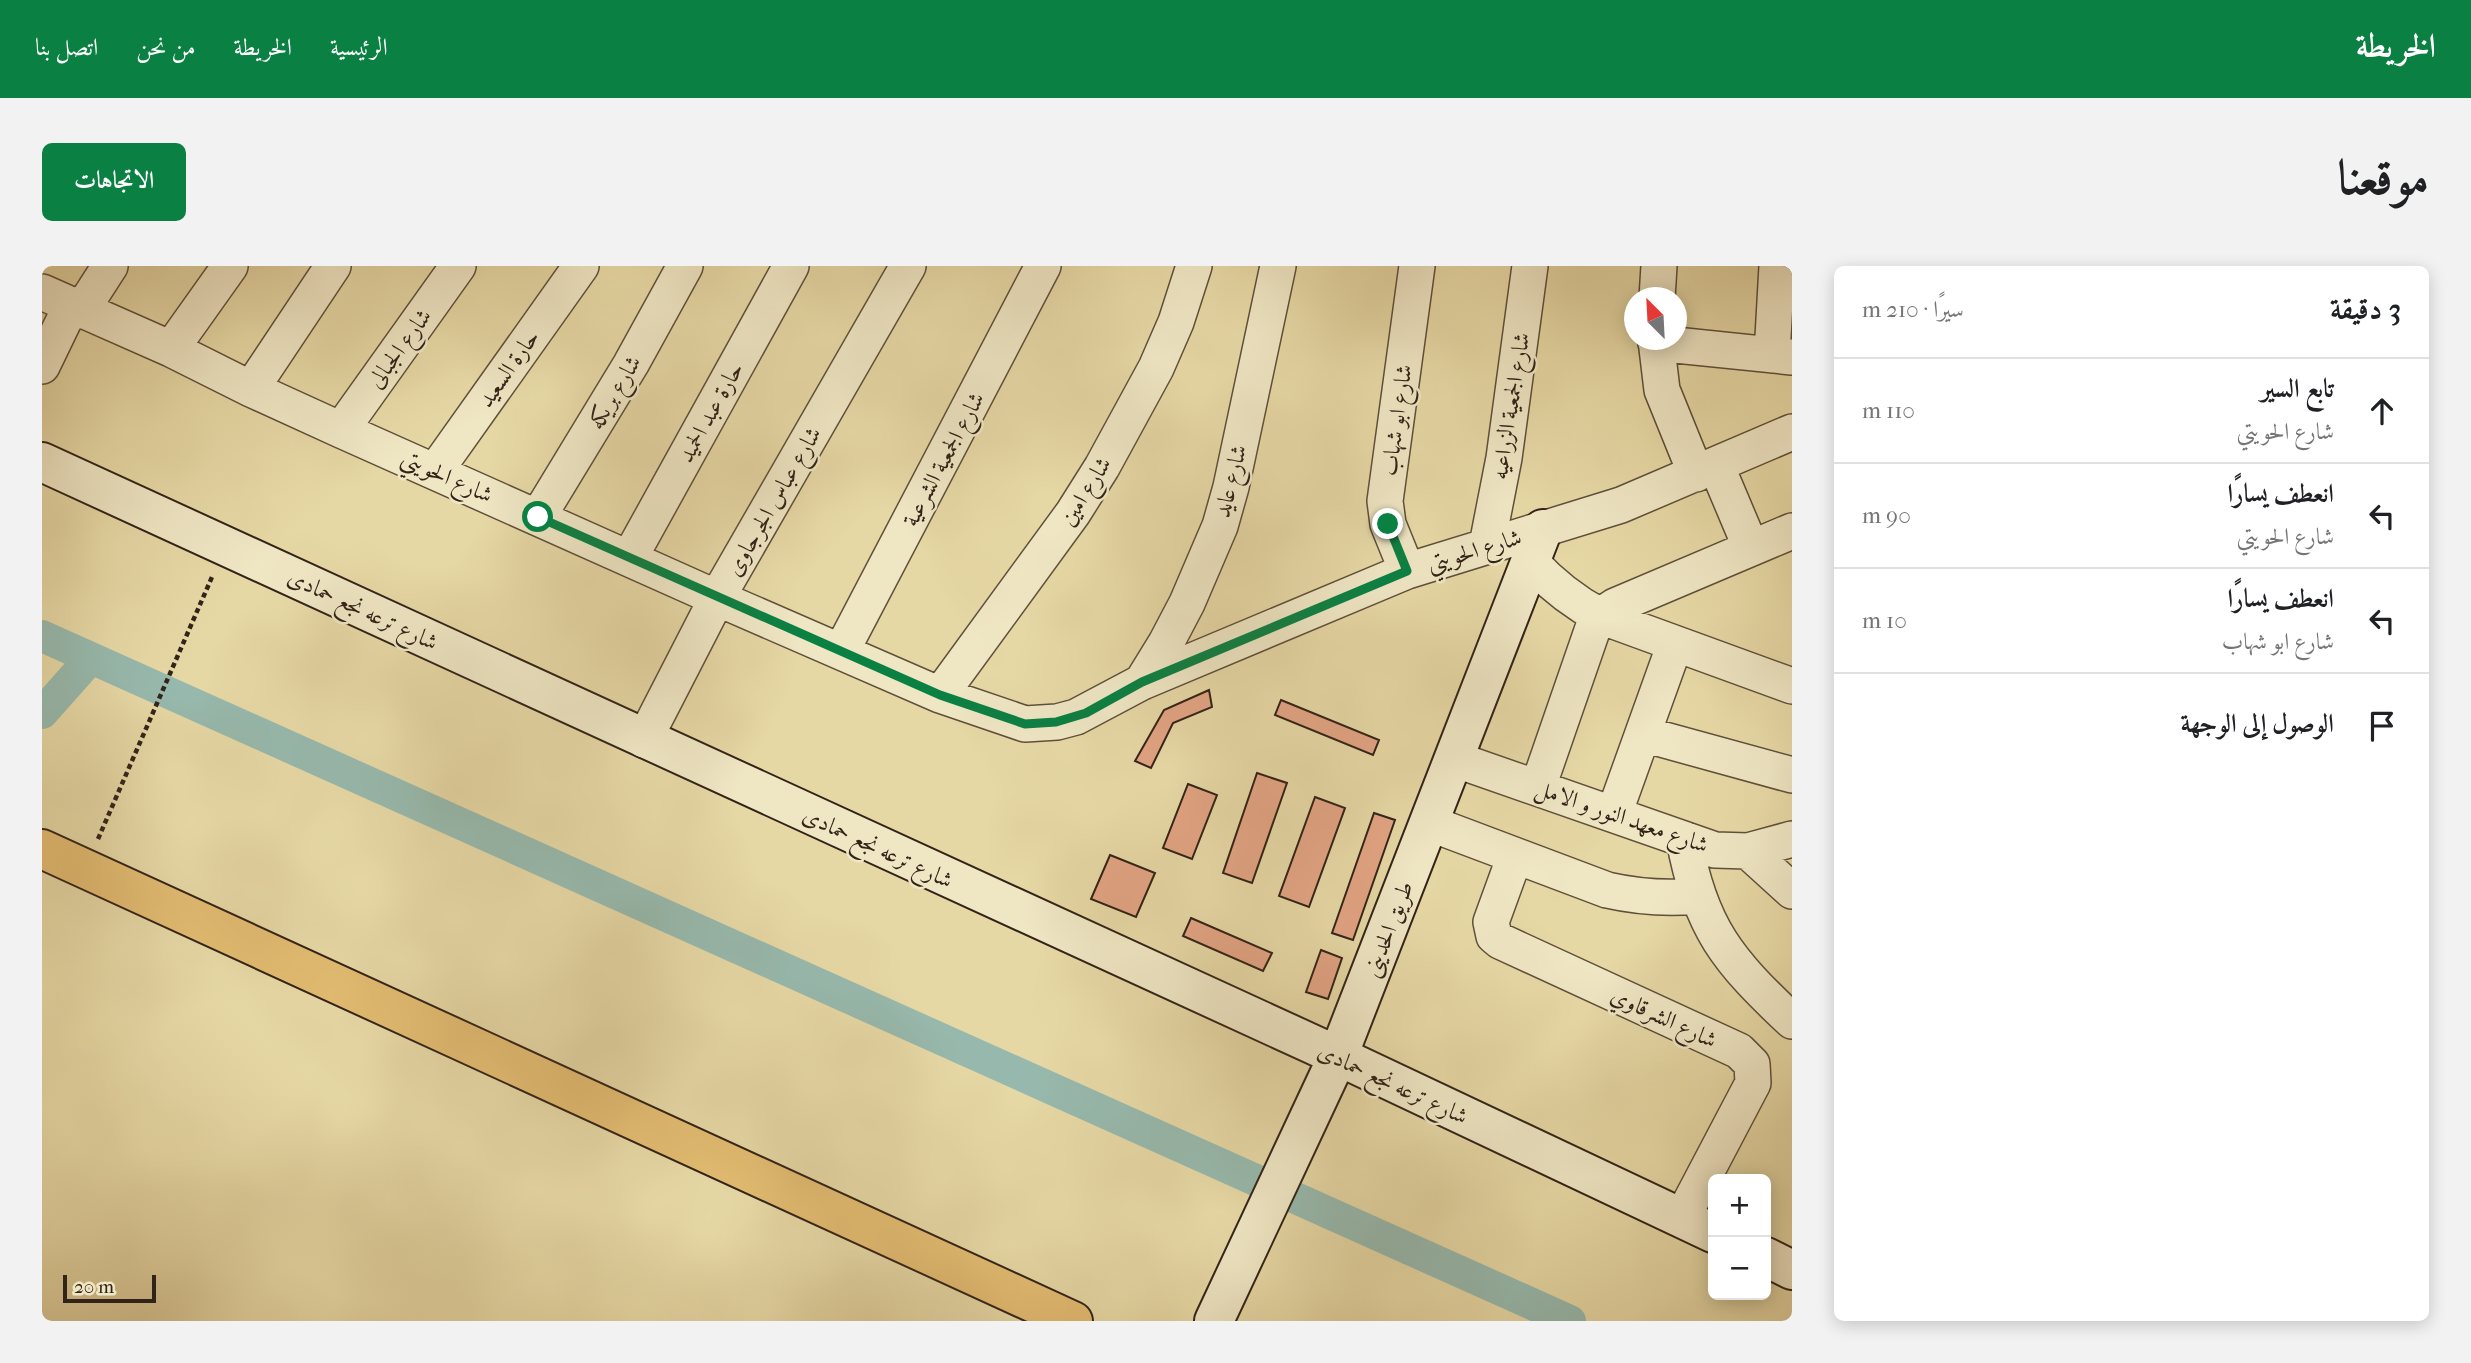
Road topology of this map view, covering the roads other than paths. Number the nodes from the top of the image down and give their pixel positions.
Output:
1 (110, 266) edge
2 (230, 266) edge
3 (333, 266) edge
4 (458, 266) edge
5 (581, 266) edge
6 (685, 266) edge
7 (791, 266) edge
8 (908, 266) edge
9 (1042, 266) edge
10 (1195, 266) edge
11 (1278, 266) edge
12 (1417, 266) edge
13 (1530, 266) edge
14 (1659, 266) edge
15 (1777, 266) edge
16 (1658, 287) edge
17 (65, 303) edge
18 (1687, 345) edge
19 (171, 349) junction
20 (1657, 350) edge
21 (1782, 356) edge
22 (42, 366) edge
23 (251, 389) junction
24 (341, 430) junction
25 (1792, 432) edge
26 (42, 462) edge
27 (1706, 469) junction
28 (436, 470) junction
29 (538, 517) junction
30 (1791, 533) edge
31 (1487, 545) junction
32 (1537, 545) junction
33 (1751, 548) junction
34 (630, 557) junction
35 (1407, 571) junction
36 (717, 598) junction
37 (1600, 616) junction
38 (1675, 644) junction
39 (841, 652) junction
40 (1142, 682) junction
41 (1792, 686) edge
42 (940, 695) junction
43 (1643, 734) junction
44 (644, 740) junction
45 (1454, 759) junction
46 (1792, 775) edge
47 (1538, 787) junction
48 (1614, 814) junction
49 (1429, 823) junction
50 (1684, 839) junction
51 (1792, 839) edge
52 (42, 849) edge
53 (1748, 851) junction
54 (1515, 856) junction
55 (1792, 891) edge
56 (1698, 896) junction
57 (1792, 1021) edge
58 (1338, 1056) junction
59 (1698, 1225) edge
60 (1771, 1260) edge
61 (1792, 1270) edge
62 (1217, 1315) edge
63 (1073, 1321) edge

1 - 17 street
2 - 19 street
3 - 23 street
4 - 24 street, شارع الجبالى
5 - 28 street, حارة السعيد
6 - 29 street, شارع بريكه
7 - 34 street, حارة عبد الحميد
8 - 36 street, شارع عباس الجرجاوى
9 - 39 street, شارع الجمعية الشرعية
10 - 42 street, شارع امين
11 - 40 street, شارع عايد
12 - 35 street, شارع ابو شهاب
13 - 31 street, شارع الجمعية الزراعيه
14 - 16 street
15 - 21 street
17 - 19 street, شارع الحويتي
17 - 22 street
18 - 21 street
19 - 23 street, شارع الحويتي
20 - 27 street
23 - 24 street, شارع الحويتي
24 - 28 street, شارع الحويتي
25 - 27 street, شارع الحويتي
26 - 44 street, شارع ترعه نجع حمادى
27 - 32 street, شارع الحويتي
27 - 33 street
28 - 29 street, شارع الحويتي
29 - 34 street, شارع الحويتي
30 - 33 street
31 - 32 street, شارع الحويتي
31 - 35 street, شارع الحويتي
32 - 37 street
32 - 45 street, طريق الحدينى
33 - 37 street
34 - 36 street, شارع الحويتي
35 - 40 street, شارع الحويتي
36 - 39 street, شارع الحويتي
36 - 44 street, شارع عباس الجرجاوى
37 - 38 street
37 - 47 street
38 - 41 street
38 - 43 street
39 - 42 street, شارع الحويتي
40 - 42 street, شارع الحويتي
43 - 46 street
43 - 48 street
44 - 58 street, شارع ترعه نجع حمادى
45 - 47 street, شارع معهد النور و الامل
45 - 49 street, طريق الحدينى
47 - 48 street, شارع معهد النور و الامل
48 - 50 street, شارع معهد النور و الامل
49 - 54 street
49 - 58 street, طريق الحدينى
50 - 53 street, شارع معهد النور و الامل
50 - 56 street
51 - 53 street, شارع معهد النور و الامل
52 - 63 main road
53 - 55 street
54 - 56 street
54 - 59 street, شارع الشرقاوي
56 - 57 street
58 - 59 street, شارع ترعه نجع حمادى
58 - 62 street, طريق الحدينى
60 - 61 street

